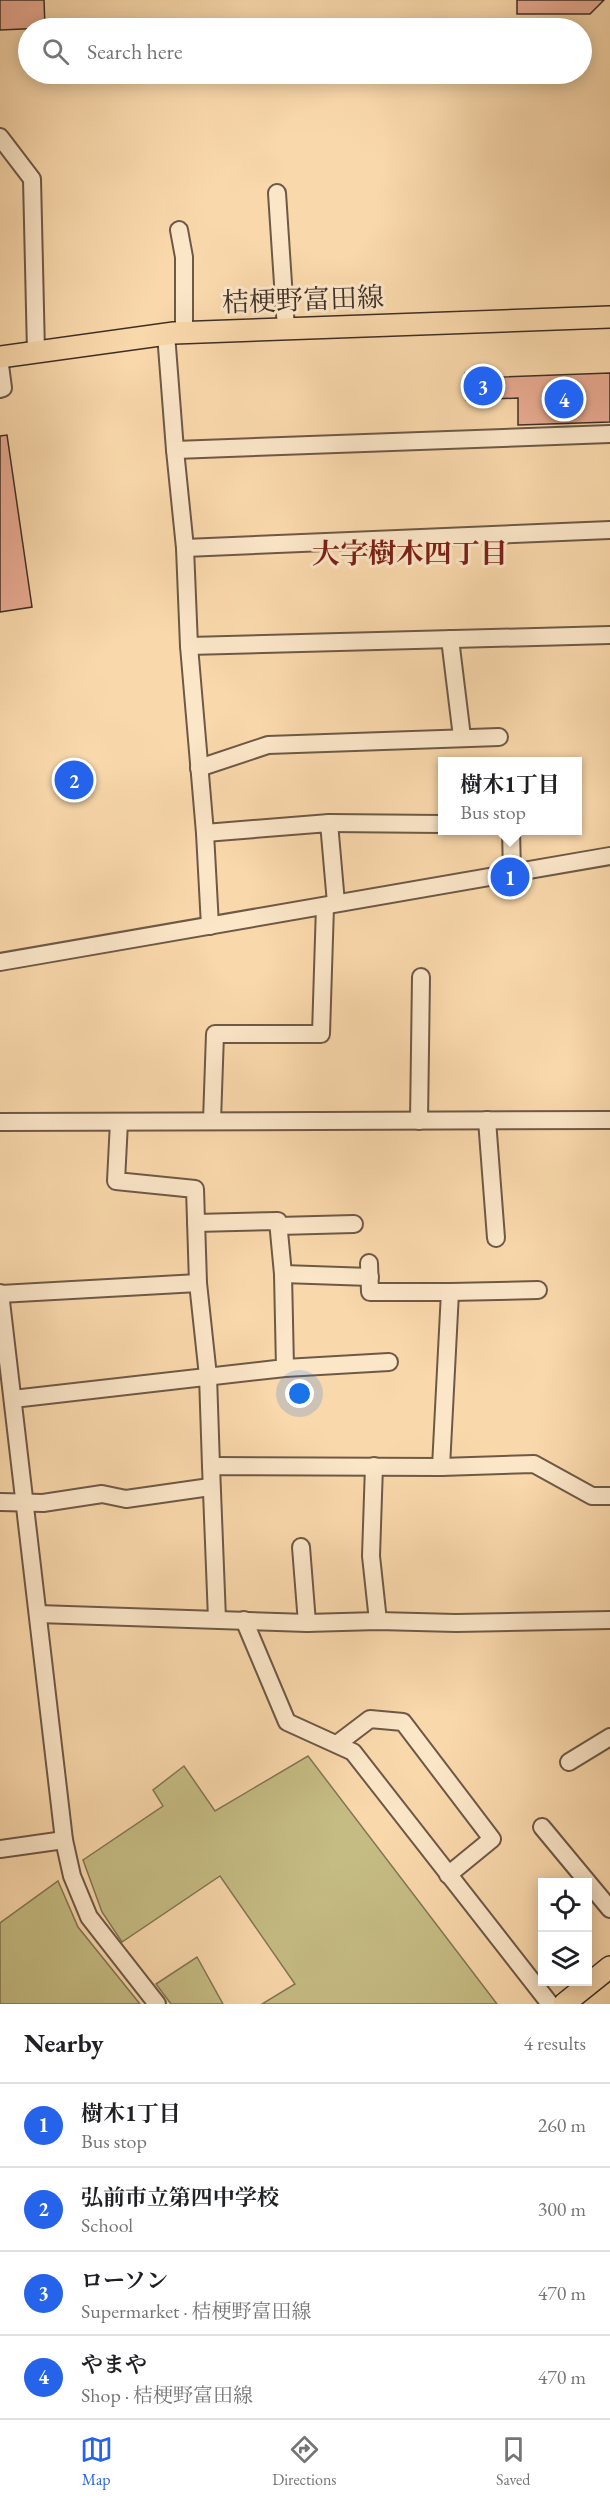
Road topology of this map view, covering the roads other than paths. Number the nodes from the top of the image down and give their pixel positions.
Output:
1 (0, 137) edge
2 (277, 193) dead end
3 (179, 230) dead end
4 (610, 317) edge
5 (286, 329) junction
6 (175, 334) junction
7 (36, 352) junction
8 (0, 357) edge
9 (0, 365) edge
10 (0, 389) edge
11 (610, 434) edge
12 (175, 450) junction
13 (610, 530) edge
14 (185, 548) junction
15 (610, 635) edge
16 (450, 639) junction
17 (189, 646) junction
18 (462, 737) junction
19 (499, 737) dead end
20 (199, 768) junction
21 (329, 823) junction
22 (438, 824) edge
23 (205, 832) junction
24 (511, 835) edge
25 (610, 856) edge
26 (512, 873) junction
27 (331, 904) junction
28 (210, 926) junction
29 (0, 962) edge
30 (421, 977) dead end
31 (487, 1120) junction
32 (610, 1120) edge
33 (212, 1121) junction
34 (419, 1121) junction
35 (0, 1122) edge
36 (120, 1122) junction
37 (196, 1223) junction
38 (354, 1224) dead end
39 (278, 1226) junction
40 (496, 1238) dead end
41 (283, 1274) junction
42 (198, 1283) junction
43 (538, 1290) dead end
44 (450, 1292) junction
45 (0, 1293) edge
46 (389, 1362) dead end
47 (285, 1368) junction
48 (208, 1376) junction
49 (13, 1399) junction
50 (210, 1466) junction
51 (374, 1466) junction
52 (441, 1467) junction
53 (210, 1487) junction
54 (610, 1496) edge
55 (0, 1502) edge
56 (25, 1503) junction
57 (301, 1547) dead end
58 (38, 1614) junction
59 (217, 1619) junction
60 (244, 1620) junction
61 (378, 1620) junction
62 (610, 1620) edge
63 (307, 1623) junction
64 (610, 1737) edge
65 (337, 1744) junction
66 (569, 1762) dead end
67 (542, 1827) dead end
68 (64, 1840) junction
69 (0, 1849) edge
70 (448, 1875) junction
71 (610, 1909) edge
72 (608, 1973) edge
73 (157, 2004) edge
74 (550, 2004) edge
75 (564, 2004) edge

1 - 7 street
2 - 5 street
3 - 6 street
4 - 5 main road, 桔梗野富田線
5 - 6 main road, 桔梗野富田線
6 - 7 main road, 桔梗野富田線
6 - 12 street
7 - 8 main road, 桔梗野富田線
9 - 10 street
11 - 12 street
12 - 14 street
13 - 14 street
14 - 17 street
15 - 16 street
16 - 17 street
16 - 18 street
17 - 20 street
18 - 19 street
18 - 20 street
20 - 23 street
21 - 22 street
21 - 23 street
21 - 27 street
23 - 28 street
24 - 26 street
25 - 26 street
26 - 27 street
27 - 28 street
27 - 33 street
28 - 29 street
30 - 34 street
31 - 32 street
31 - 34 street
31 - 40 street
33 - 34 street
33 - 36 street
35 - 36 street
36 - 37 street
37 - 39 street
37 - 42 street
38 - 39 street
39 - 41 street
41 - 44 street
41 - 47 street
42 - 45 street
42 - 48 street
43 - 44 street
44 - 52 street
45 - 49 street
46 - 47 street
47 - 48 street
48 - 49 street
48 - 50 street
49 - 56 street
50 - 51 street
50 - 53 street
51 - 52 street
51 - 61 street
52 - 54 street
53 - 56 street
53 - 59 street
55 - 56 street
56 - 58 street
57 - 63 street
58 - 59 street
58 - 68 street
59 - 60 street
60 - 63 street
60 - 65 street
61 - 62 street
61 - 63 street
64 - 66 street
65 - 70 street
65 - 70 street
67 - 71 street
68 - 69 street
68 - 73 street
70 - 74 street
72 - 75 main road

